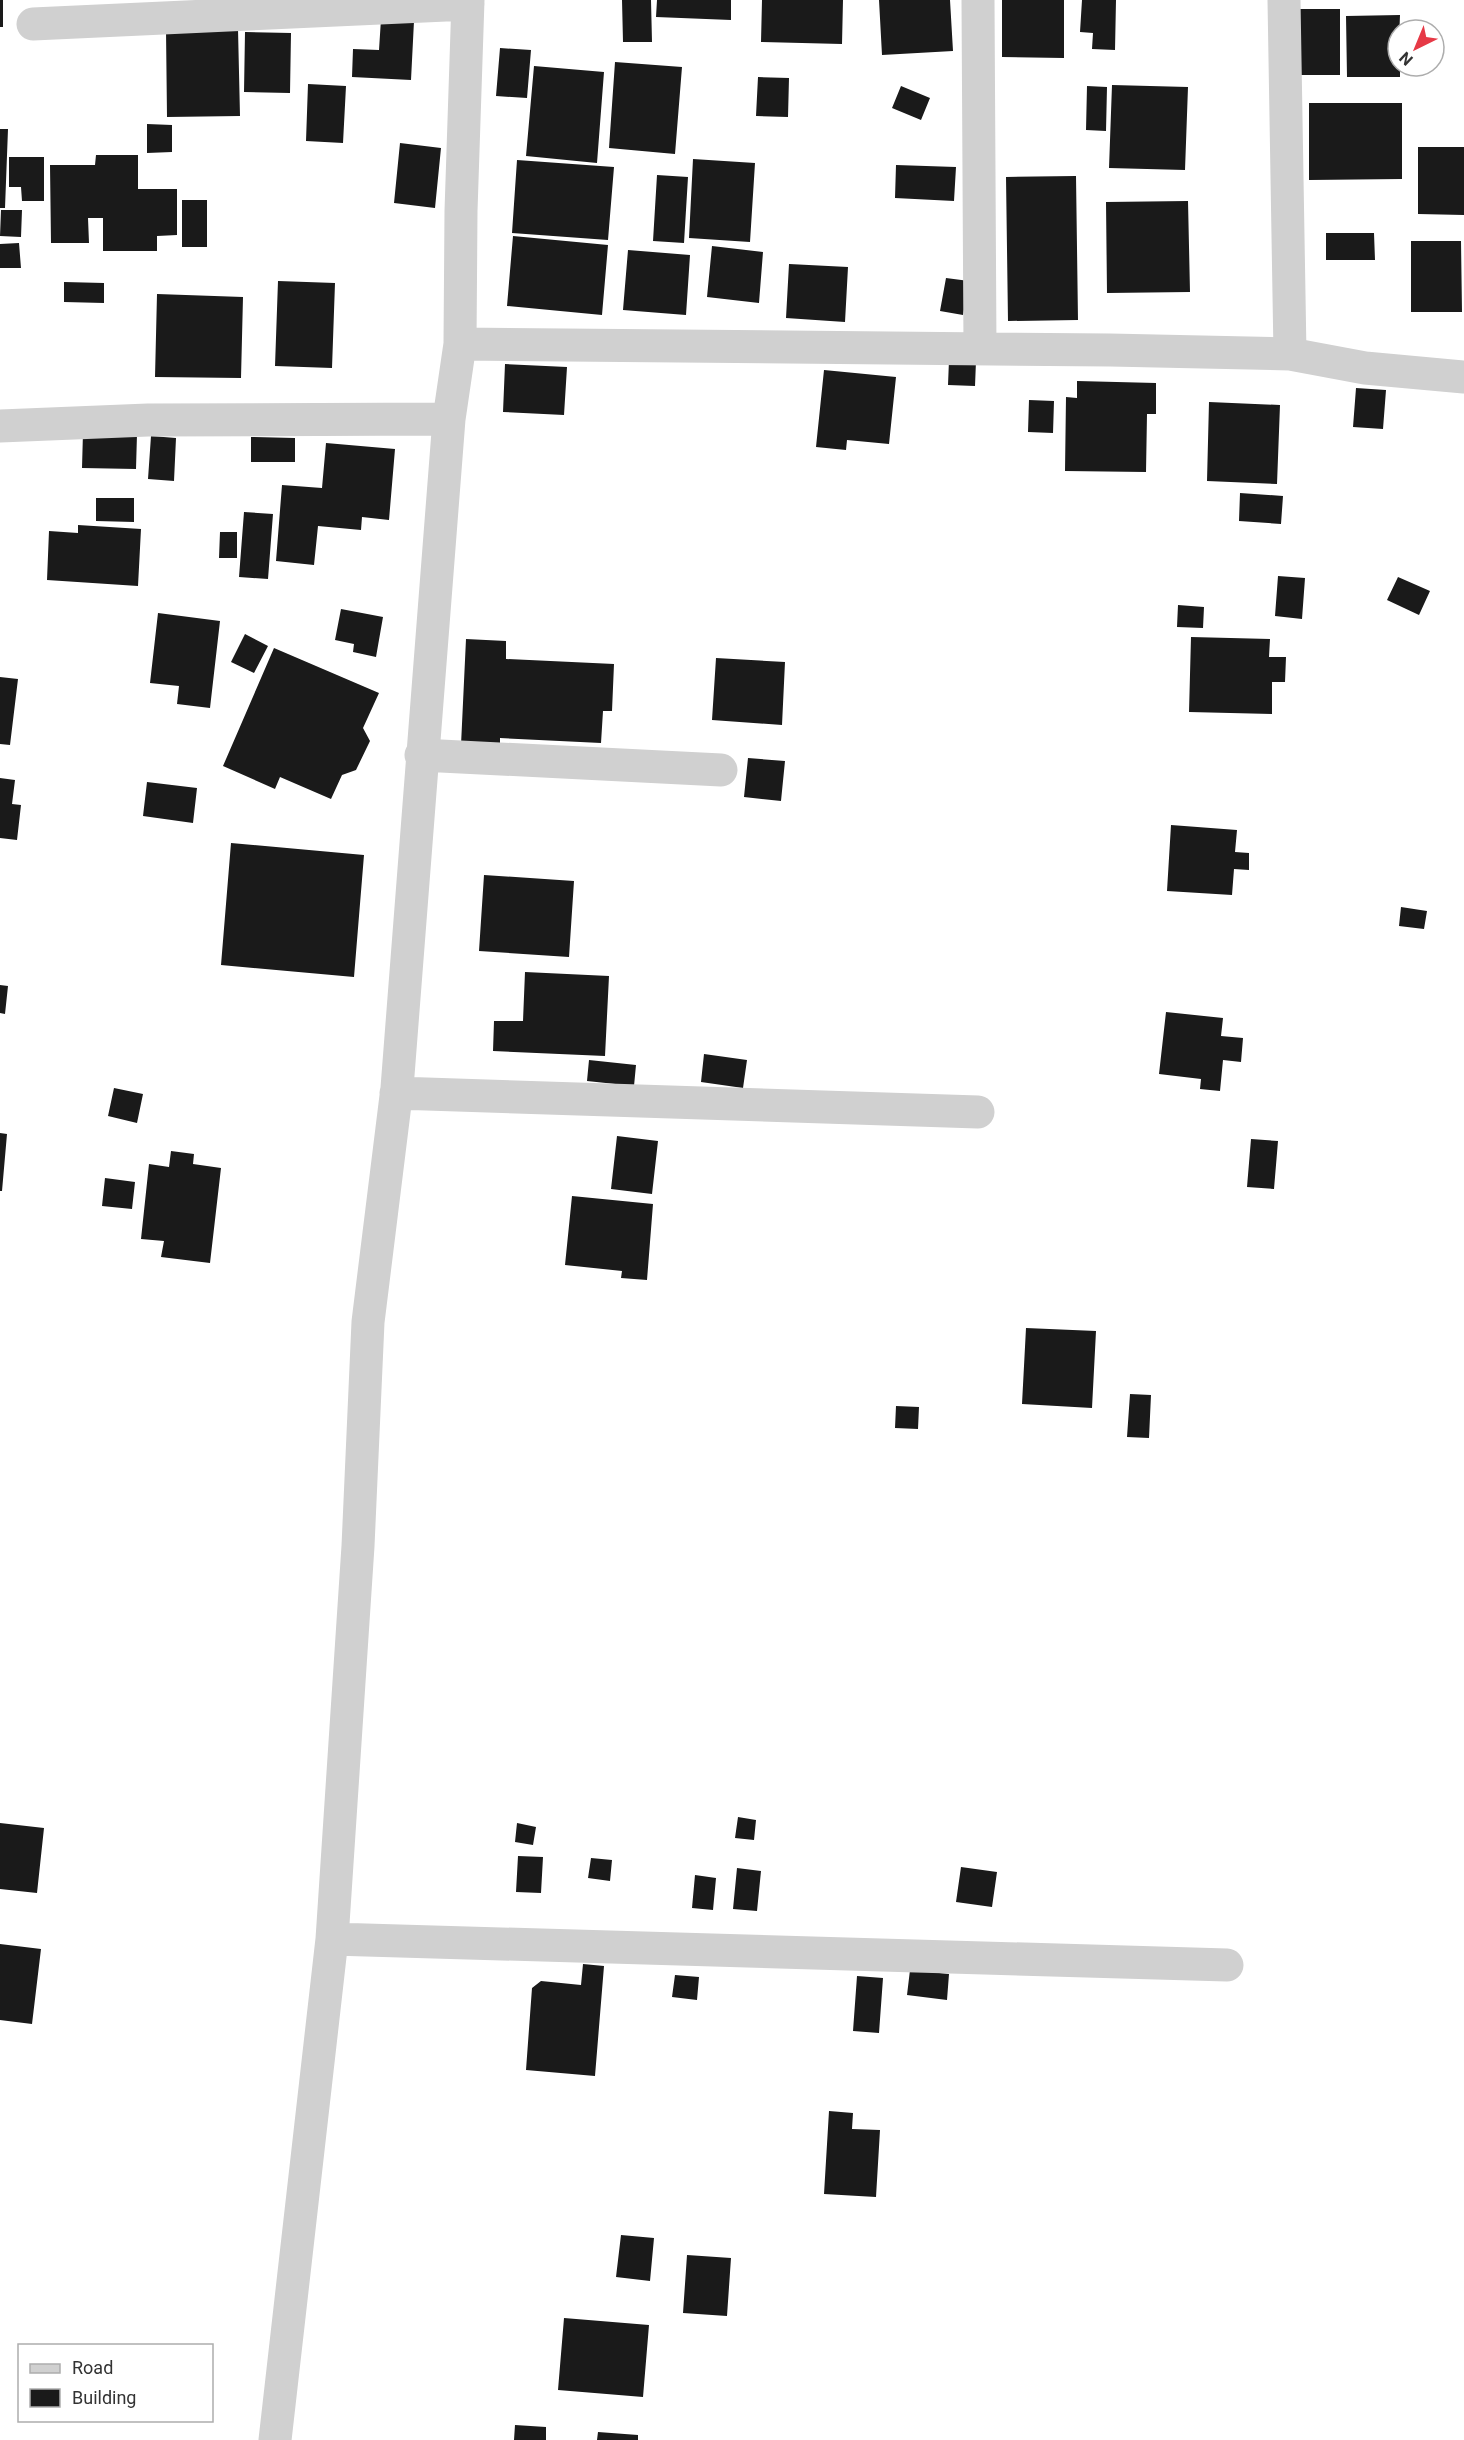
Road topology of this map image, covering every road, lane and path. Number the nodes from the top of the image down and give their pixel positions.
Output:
1 (978, 0) edge
2 (1284, 0) edge
3 (468, 2) edge
4 (33, 24) dead end
5 (460, 344) junction
6 (980, 349) junction
7 (1290, 354) junction
8 (1464, 377) edge
9 (449, 419) junction
10 (0, 426) edge
11 (421, 755) junction
12 (721, 770) dead end
13 (396, 1093) junction
14 (978, 1112) dead end
15 (332, 1939) junction
16 (1227, 1965) dead end
17 (275, 2440) edge

1 - 6 street
2 - 7 street
3 - 4 street
3 - 5 street
5 - 6 street
5 - 9 street
6 - 7 street
7 - 8 street
9 - 10 street
9 - 11 street
11 - 12 street
11 - 13 street
13 - 14 street
13 - 15 street
15 - 16 street
15 - 17 street

